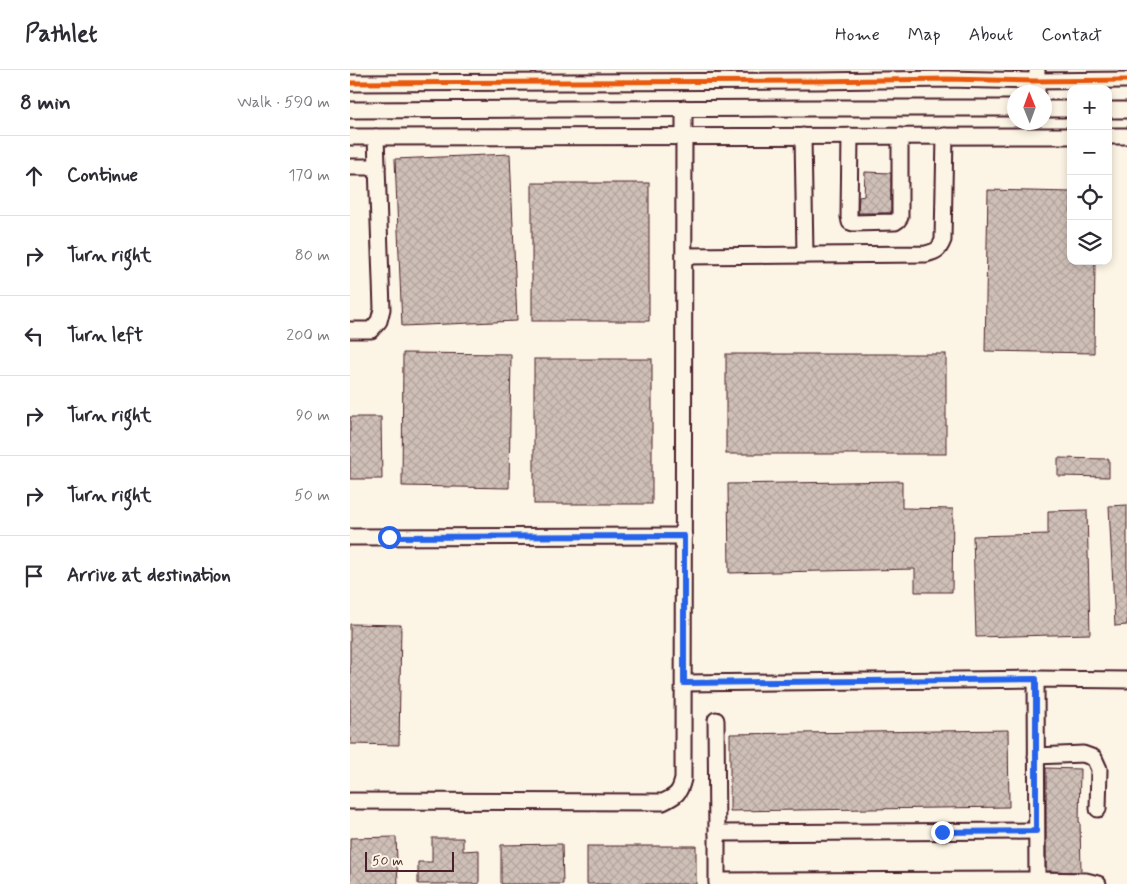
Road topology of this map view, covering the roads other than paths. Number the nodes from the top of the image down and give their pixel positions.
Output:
1 (962, 70) edge
2 (1082, 70) edge
3 (1010, 75) edge
4 (626, 76) edge
5 (947, 79) junction
6 (1095, 80) junction
7 (1127, 80) edge
8 (657, 81) junction
9 (1037, 81) edge
10 (350, 83) edge
11 (657, 108) junction
12 (684, 108) junction
13 (1007, 108) edge
14 (1052, 109) edge
15 (1067, 109) edge
16 (350, 110) edge
17 (1112, 110) edge
18 (1127, 110) edge
19 (684, 136) junction
20 (803, 136) junction
21 (850, 136) junction
22 (900, 136) junction
23 (945, 136) junction
24 (1067, 136) edge
25 (350, 137) edge
26 (376, 137) junction
27 (350, 167) edge
28 (377, 167) junction
29 (804, 255) junction
30 (684, 256) junction
31 (350, 330) edge
32 (684, 536) junction
33 (350, 537) edge
34 (1036, 679) junction
35 (1127, 680) edge
36 (684, 683) junction
37 (716, 720) dead end
38 (1036, 756) junction
39 (350, 801) edge
40 (1098, 809) dead end
41 (1036, 831) junction
42 (717, 833) junction
43 (1037, 880) junction
44 (717, 883) edge
45 (1098, 884) edge

1 - 5 street
2 - 6 street
3 - 5 street
3 - 9 street
4 - 8 street
4 - 10 street
5 - 8 street
6 - 7 street
6 - 9 street
8 - 11 street
11 - 12 street
11 - 16 street
12 - 13 street
12 - 19 street
14 - 15 street
17 - 18 street
19 - 20 street
19 - 26 street
19 - 30 street
20 - 21 street
20 - 29 street
21 - 22 street
21 - 22 street
22 - 23 street
23 - 24 street
23 - 29 street
25 - 26 street
26 - 28 street
27 - 28 street
28 - 31 street
29 - 30 street
30 - 32 street
32 - 33 street
32 - 36 street
34 - 35 street
34 - 36 street
34 - 38 street
36 - 39 street
37 - 42 street
38 - 40 street
38 - 41 street
41 - 42 street
41 - 43 street
42 - 44 street
43 - 44 street
43 - 45 street

